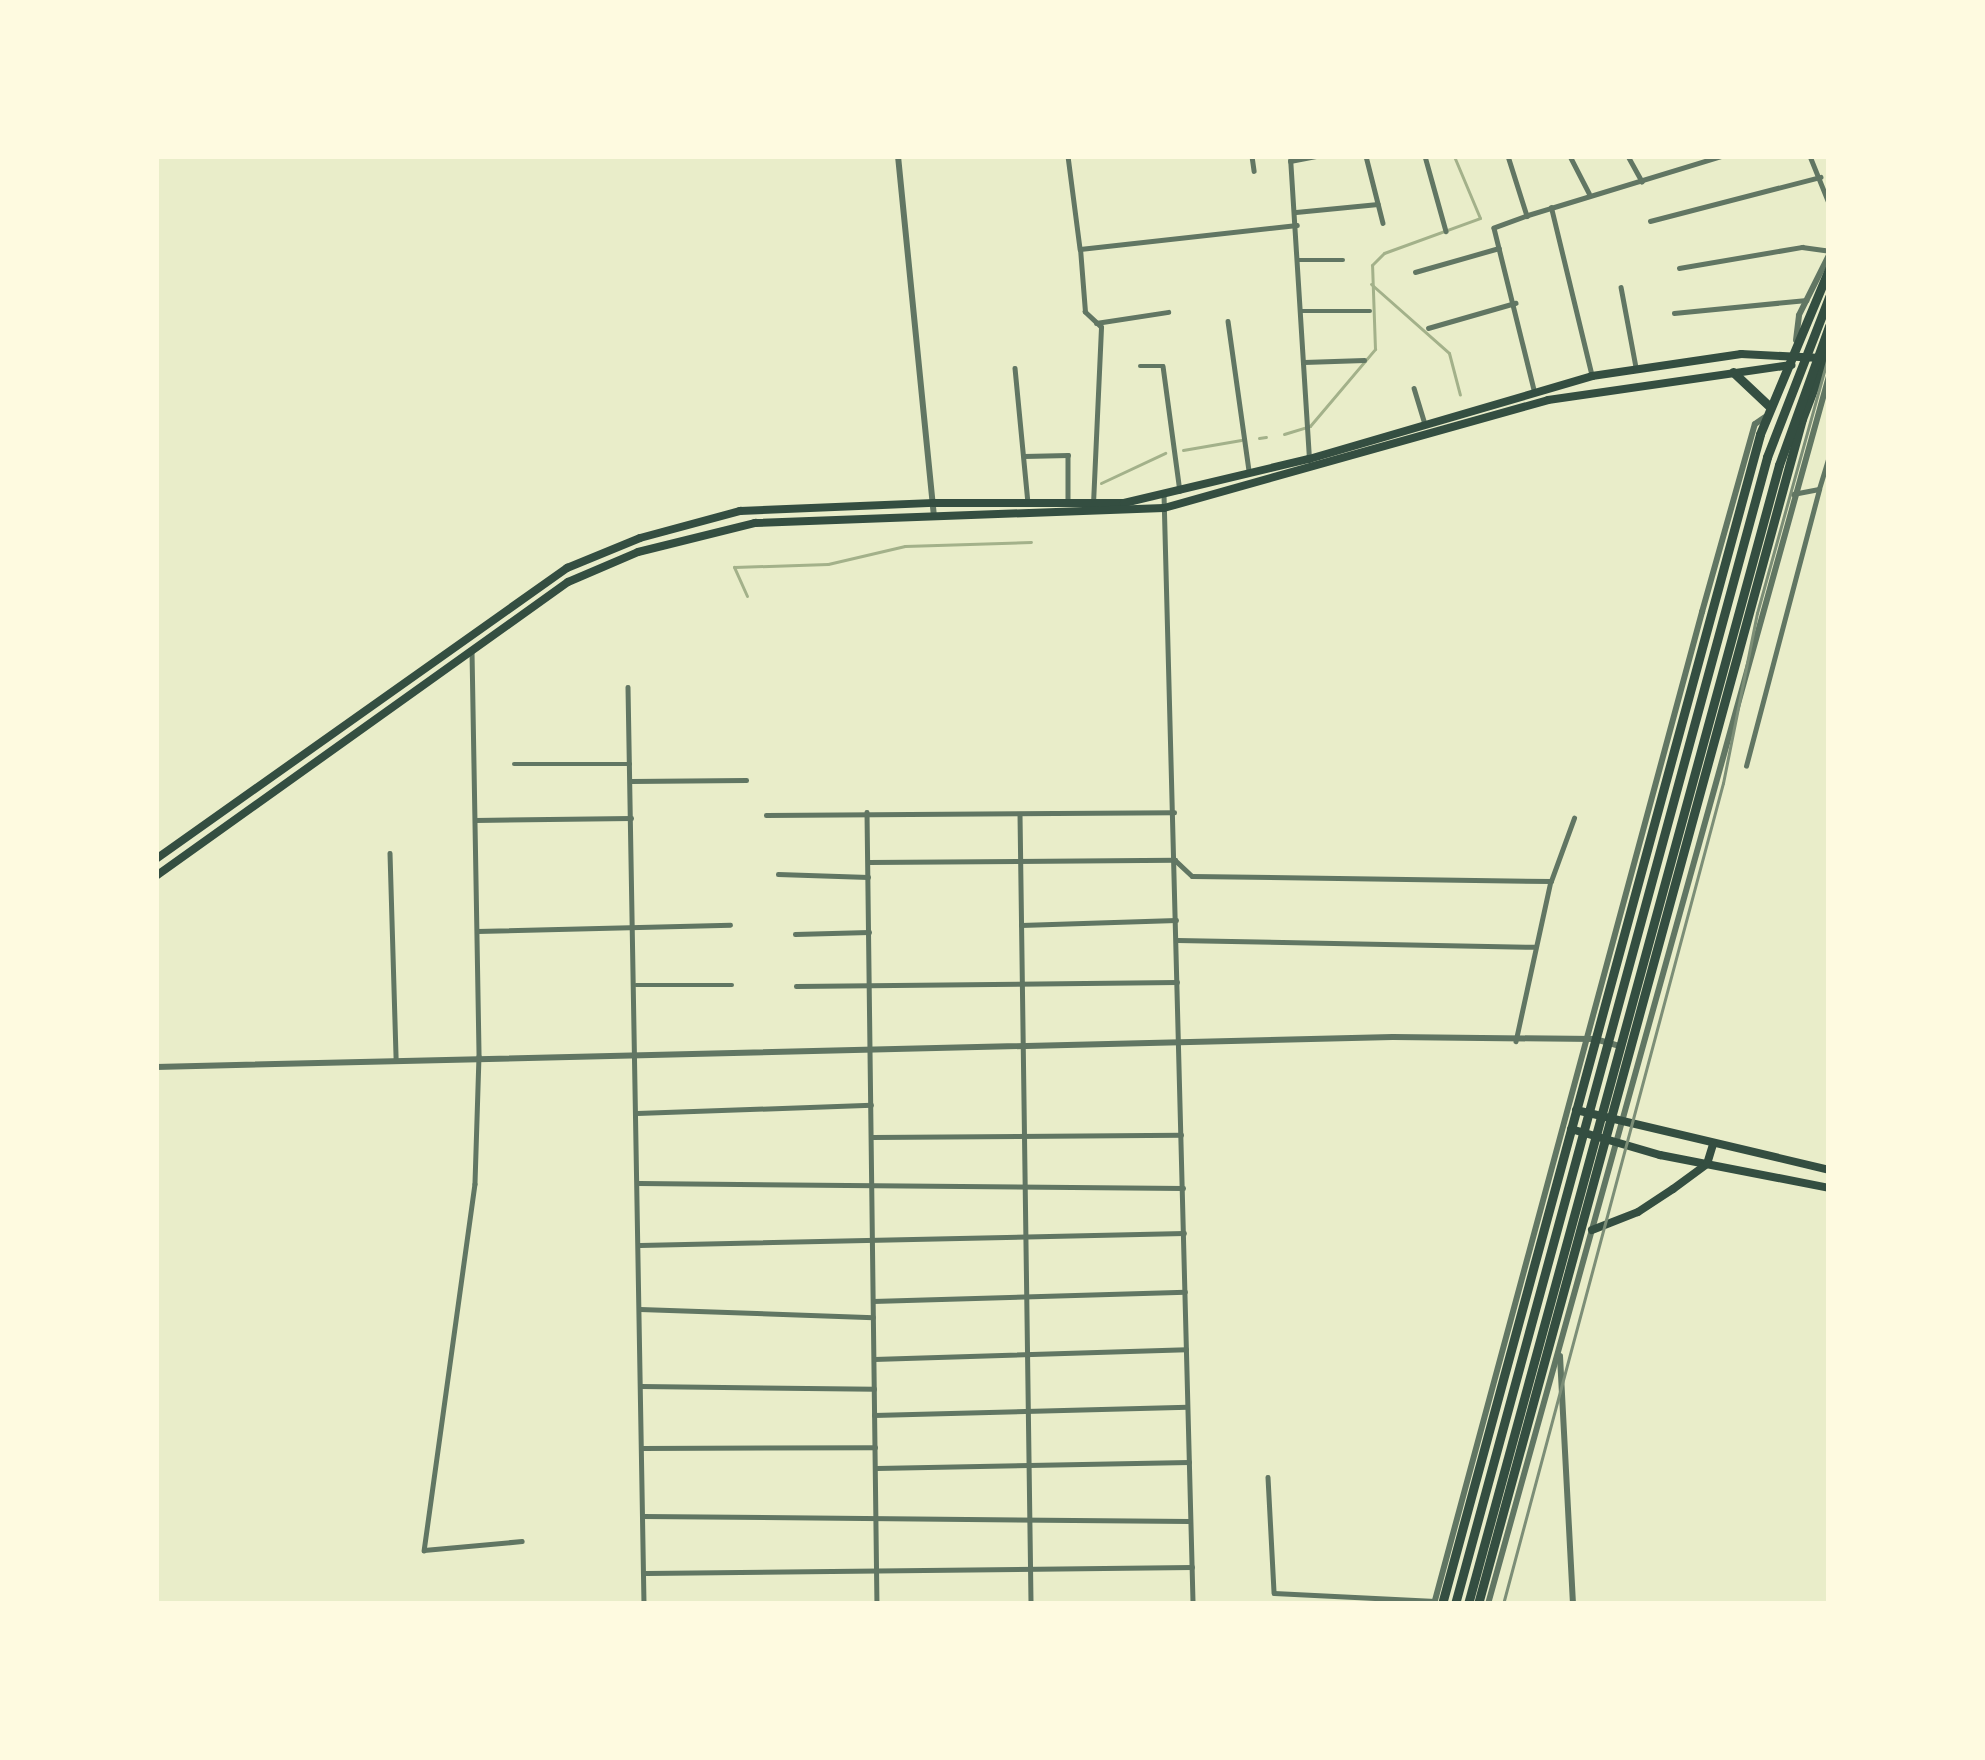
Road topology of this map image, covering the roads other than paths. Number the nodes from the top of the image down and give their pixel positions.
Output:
1 (898, 156) edge
2 (1068, 156) edge
3 (1252, 156) edge
4 (1316, 156) edge
5 (1366, 156) edge
6 (1424, 156) edge
7 (1508, 156) edge
8 (1570, 156) edge
9 (1628, 156) edge
10 (1721, 156) edge
11 (1810, 156) edge
12 (1255, 171) dead end
13 (1820, 177) junction
14 (1642, 181) junction
15 (1589, 194) junction
16 (1829, 202) edge
17 (1378, 204) junction
18 (1551, 208) junction
19 (1296, 212) junction
20 (1527, 216) junction
21 (1650, 221) dead end
22 (1383, 223) dead end
23 (1297, 224) junction
24 (1446, 231) dead end
25 (1499, 248) junction
26 (1080, 249) junction
27 (1829, 253) edge
28 (1299, 260) junction
29 (1343, 260) dead end
30 (1678, 268) dead end
31 (1829, 269) edge
32 (1415, 272) dead end
33 (1621, 287) dead end
34 (1829, 298) edge
35 (1806, 300) junction
36 (1515, 303) junction
37 (1301, 311) junction
38 (1370, 311) dead end
39 (1168, 312) dead end
40 (1674, 313) dead end
41 (1228, 321) dead end
42 (1096, 322) junction
43 (1829, 326) edge
44 (1428, 328) dead end
45 (1796, 340) junction
46 (1364, 360) dead end
47 (1787, 360) junction
48 (1304, 362) junction
49 (1827, 362) edge
50 (1139, 366) dead end
51 (1636, 367) junction
52 (1015, 368) dead end
53 (1733, 372) junction
54 (1592, 376) junction
55 (1414, 388) dead end
56 (1534, 390) junction
57 (1767, 411) junction
58 (1426, 427) junction
59 (1024, 456) junction
60 (1829, 457) edge
61 (1309, 459) junction
62 (1249, 475) junction
63 (1819, 489) junction
64 (1180, 491) junction
65 (1164, 494) junction
66 (1793, 494) junction
67 (1028, 502) junction
68 (934, 503) junction
69 (1068, 504) junction
70 (1093, 504) junction
71 (1164, 508) junction
72 (934, 516) junction
73 (472, 651) junction
74 (628, 687) dead end
75 (514, 764) dead end
76 (630, 764) junction
77 (1746, 766) dead end
78 (746, 780) dead end
79 (630, 781) junction
80 (867, 812) junction
81 (1174, 812) junction
82 (1020, 814) junction
83 (766, 815) dead end
84 (631, 818) junction
85 (1574, 818) dead end
86 (475, 820) junction
87 (391, 853) dead end
88 (156, 859) edge
89 (1175, 860) junction
90 (1021, 861) junction
91 (868, 862) junction
92 (778, 874) dead end
93 (156, 876) edge
94 (868, 877) junction
95 (1551, 880) junction
96 (1176, 920) junction
97 (634, 924) junction
98 (730, 925) dead end
99 (1021, 925) junction
100 (477, 931) junction
101 (869, 932) junction
102 (795, 934) dead end
103 (1177, 940) junction
104 (1534, 947) junction
105 (1177, 982) junction
106 (732, 985) dead end
107 (1022, 985) junction
108 (635, 986) junction
109 (796, 986) dead end
110 (869, 986) junction
111 (1591, 1039) junction
112 (1516, 1041) junction
113 (1179, 1042) junction
114 (1023, 1045) junction
115 (870, 1048) junction
116 (1630, 1048) junction
117 (637, 1053) junction
118 (479, 1056) junction
119 (396, 1058) junction
120 (156, 1067) edge
121 (871, 1105) junction
122 (1576, 1110) junction
123 (637, 1113) junction
124 (1616, 1122) junction
125 (1570, 1129) junction
126 (1181, 1135) junction
127 (872, 1137) junction
128 (1024, 1137) junction
129 (1610, 1142) junction
130 (1713, 1144) junction
131 (1707, 1164) junction
132 (1829, 1170) edge
133 (639, 1183) junction
134 (872, 1187) junction
135 (1183, 1188) junction
136 (1829, 1188) edge
137 (1024, 1190) junction
138 (1592, 1230) junction
139 (1184, 1233) junction
140 (1026, 1235) junction
141 (872, 1238) junction
142 (640, 1245) junction
143 (1185, 1292) junction
144 (1027, 1298) junction
145 (873, 1301) junction
146 (640, 1309) junction
147 (873, 1317) junction
148 (1186, 1349) junction
149 (1560, 1351) junction
150 (1028, 1358) junction
151 (874, 1359) junction
152 (641, 1386) junction
153 (874, 1389) junction
154 (1188, 1407) junction
155 (1028, 1410) junction
156 (874, 1415) junction
157 (875, 1447) junction
158 (642, 1448) junction
159 (1189, 1462) junction
160 (1029, 1464) junction
161 (875, 1468) junction
162 (1268, 1477) dead end
163 (875, 1515) junction
164 (643, 1516) junction
165 (1030, 1518) junction
166 (1191, 1521) junction
167 (522, 1541) dead end
168 (1192, 1567) junction
169 (1031, 1570) junction
170 (644, 1573) junction
171 (876, 1573) junction
172 (1437, 1603) edge
173 (644, 1604) edge
174 (877, 1604) edge
175 (1031, 1604) edge
176 (1193, 1604) edge
177 (1455, 1604) edge
178 (1468, 1604) edge
179 (1478, 1604) edge
180 (1488, 1604) edge
181 (1573, 1604) edge

1 - 68 street
2 - 26 street
3 - 12 street
4 - 19 street
5 - 17 street
6 - 24 street
7 - 20 street
8 - 15 street
9 - 14 street
10 - 14 street
11 - 13 street
13 - 16 street
13 - 21 street
14 - 15 street
15 - 18 street
17 - 19 street
17 - 22 street
18 - 20 street
18 - 54 street
19 - 23 street
20 - 25 street
23 - 26 street
23 - 28 street
25 - 32 street
25 - 36 street
26 - 42 street
27 - 30 street
27 - 35 street
28 - 29 street
28 - 37 street
31 - 45 highway
33 - 51 street
34 - 177 highway
35 - 40 street
35 - 45 street
36 - 44 street
36 - 56 street
37 - 38 street
37 - 48 street
39 - 42 street
41 - 62 street
42 - 70 street
43 - 178 highway
45 - 47 highway
46 - 48 street
47 - 49 main road
47 - 51 main road
47 - 53 main road
47 - 57 highway
48 - 61 street
49 - 66 street
49 - 116 highway
50 - 64 street
51 - 54 main road
52 - 59 street
53 - 57 highway
53 - 71 main road
54 - 56 main road
55 - 58 street
56 - 58 main road
57 - 111 highway
58 - 61 main road
59 - 67 street
59 - 69 street
60 - 63 street
61 - 62 main road
62 - 64 main road
63 - 66 street
63 - 77 street
64 - 65 main road
65 - 70 main road
65 - 71 street
66 - 124 street
67 - 68 main road
67 - 69 main road
68 - 72 street
68 - 88 main road
69 - 70 main road
71 - 72 main road
71 - 81 street
72 - 73 main road
73 - 86 street
73 - 93 main road
74 - 76 street
75 - 76 street
76 - 79 street
78 - 79 street
79 - 84 street
80 - 82 street
80 - 83 street
80 - 91 street
81 - 82 street
81 - 89 street
82 - 90 street
84 - 86 street
84 - 97 street
85 - 95 street
86 - 100 street
87 - 119 street
89 - 90 street
89 - 95 street
89 - 96 street
90 - 91 street
90 - 99 street
91 - 94 street
92 - 94 street
94 - 101 street
95 - 104 street
96 - 99 street
96 - 103 street
97 - 98 street
97 - 100 street
97 - 108 street
99 - 107 street
100 - 118 street
101 - 102 street
101 - 110 street
103 - 104 street
103 - 105 street
104 - 112 street
105 - 107 street
105 - 113 street
106 - 108 street
107 - 110 street
107 - 114 street
108 - 117 street
109 - 110 street
110 - 115 street
111 - 112 street
111 - 116 street
111 - 122 highway
111 - 172 street
112 - 113 street
113 - 114 street
113 - 126 street
114 - 115 street
114 - 128 street
115 - 117 street
115 - 121 street
116 - 124 highway
117 - 118 street
117 - 123 street
118 - 119 street
118 - 167 street
119 - 120 street
121 - 123 street
121 - 127 street
122 - 124 main road
122 - 125 highway
123 - 133 street
124 - 129 highway
124 - 130 main road
125 - 129 main road
125 - 172 highway
126 - 128 street
126 - 135 street
127 - 128 street
127 - 134 street
128 - 137 street
129 - 131 main road
129 - 138 street
129 - 179 highway
130 - 131 main road
130 - 132 main road
131 - 136 main road
131 - 138 main road
133 - 134 street
133 - 142 street
134 - 137 street
134 - 141 street
135 - 137 street
135 - 139 street
137 - 140 street
138 - 149 street
139 - 140 street
139 - 143 street
140 - 141 street
140 - 144 street
141 - 142 street
141 - 145 street
142 - 146 street
143 - 144 street
143 - 148 street
144 - 145 street
144 - 150 street
145 - 147 street
146 - 147 street
146 - 152 street
147 - 151 street
148 - 150 street
148 - 154 street
149 - 180 street
149 - 181 street
150 - 151 street
150 - 155 street
151 - 153 street
152 - 153 street
152 - 158 street
153 - 156 street
154 - 155 street
154 - 159 street
155 - 156 street
155 - 160 street
156 - 157 street
157 - 158 street
157 - 161 street
158 - 164 street
159 - 160 street
159 - 166 street
160 - 161 street
160 - 165 street
161 - 163 street
162 - 172 street
163 - 164 street
163 - 165 street
163 - 171 street
164 - 170 street
165 - 166 street
165 - 169 street
166 - 168 street
168 - 169 street
168 - 176 street
169 - 171 street
169 - 175 street
170 - 171 street
170 - 173 street
171 - 174 street

